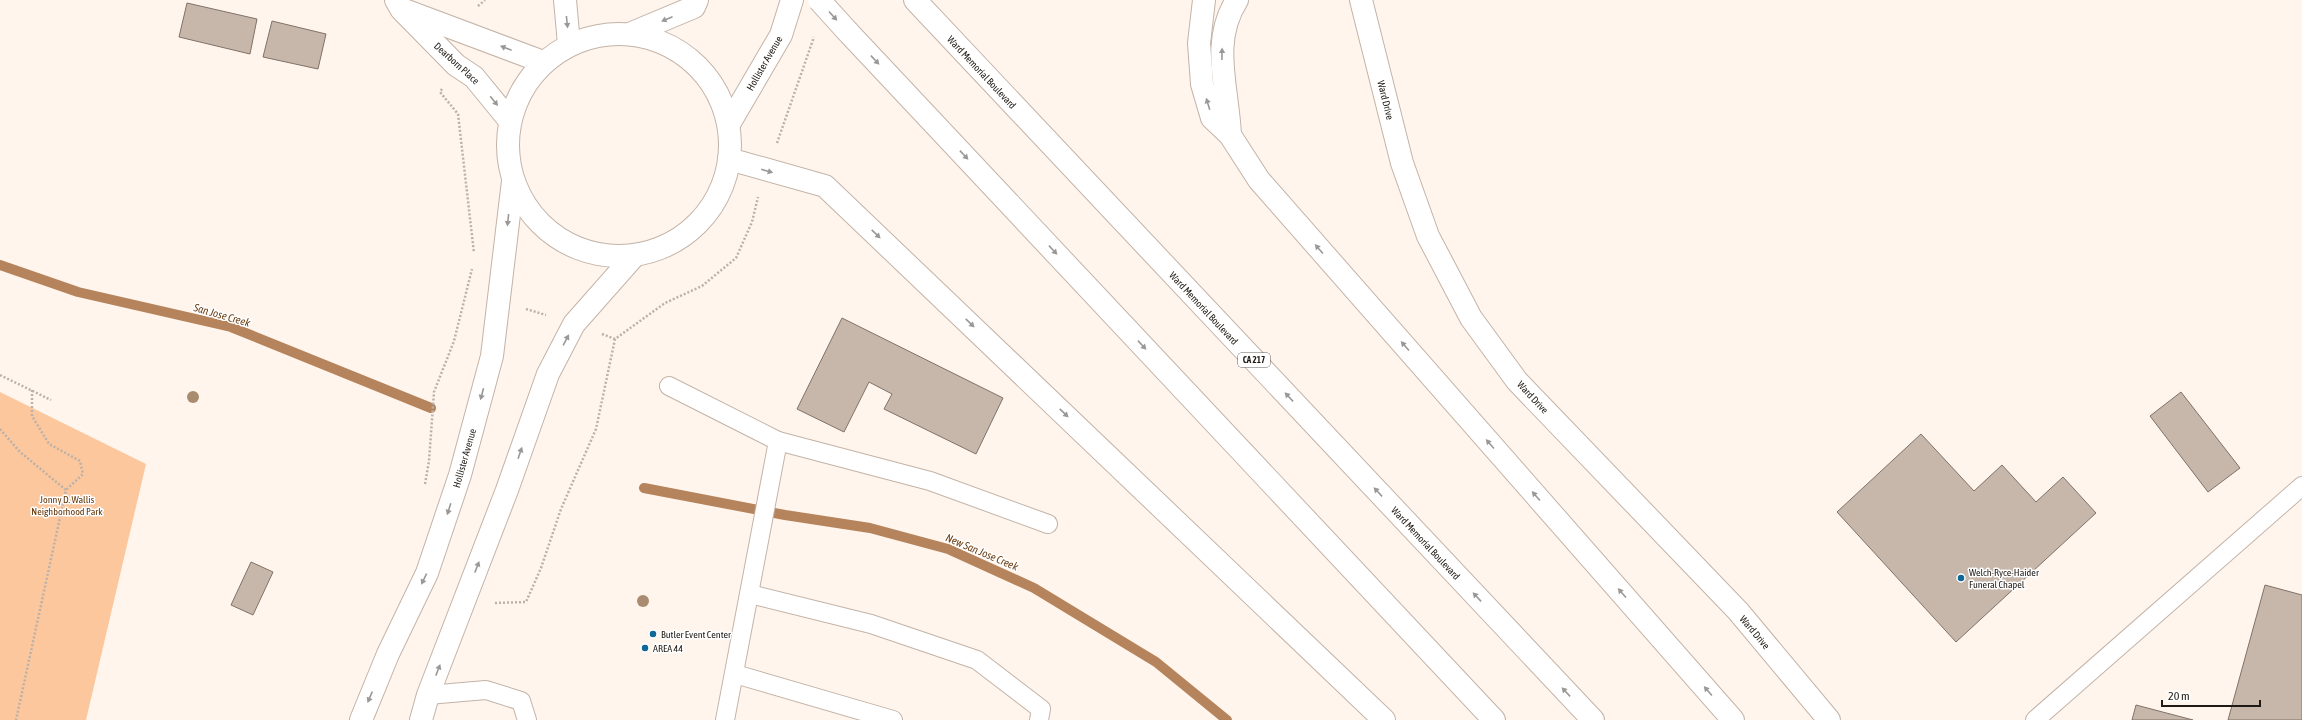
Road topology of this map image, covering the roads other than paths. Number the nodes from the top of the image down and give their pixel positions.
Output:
1 (565, 0) edge
2 (697, 0) edge
3 (792, 0) edge
4 (819, 0) edge
5 (915, 0) edge
6 (1204, 0) edge
7 (1237, 0) edge
8 (1361, 0) edge
9 (398, 4) edge
10 (632, 33) junction
11 (569, 44) junction
12 (543, 62) junction
13 (510, 121) junction
14 (729, 124) junction
15 (1230, 135) junction
16 (730, 159) junction
17 (513, 181) junction
18 (634, 256) junction
19 (669, 386) dead end
20 (778, 442) junction
21 (2302, 486) edge
22 (1048, 524) dead end
23 (750, 594) junction
24 (735, 674) junction
25 (428, 695) junction
26 (361, 720) edge
27 (421, 720) edge
28 (527, 720) edge
29 (725, 720) edge
30 (893, 720) edge
31 (1039, 720) edge
32 (1384, 720) edge
33 (1494, 720) edge
34 (1593, 720) edge
35 (1734, 720) edge
36 (1829, 720) edge
37 (2035, 720) edge

1 -> 11 main road
2 -> 10 main road
3 - 14 main road, Hollister Avenue
4 -> 33 main road, bridge
34 -> 5 main road, Ward Memorial Boulevard / CA 217
15 -> 6 main road
15 -> 7 main road
8 - 36 main road, Ward Drive
12 -> 9 main road, Dearborn Place
9 -> 13 main road, Dearborn Place
10 - 11 main road
10 - 14 main road
11 - 12 main road
12 - 13 main road
13 - 17 main road
14 - 16 main road
35 -> 15 main road
16 - 18 main road
16 -> 32 main road
17 - 18 main road
17 -> 26 main road, Hollister Avenue
25 -> 18 main road
19 - 20 lane
20 - 22 lane
20 - 23 lane
21 - 37 lane
23 - 24 lane
23 - 31 lane
24 - 29 lane
24 - 30 lane
25 - 27 main road
25 - 28 lane

